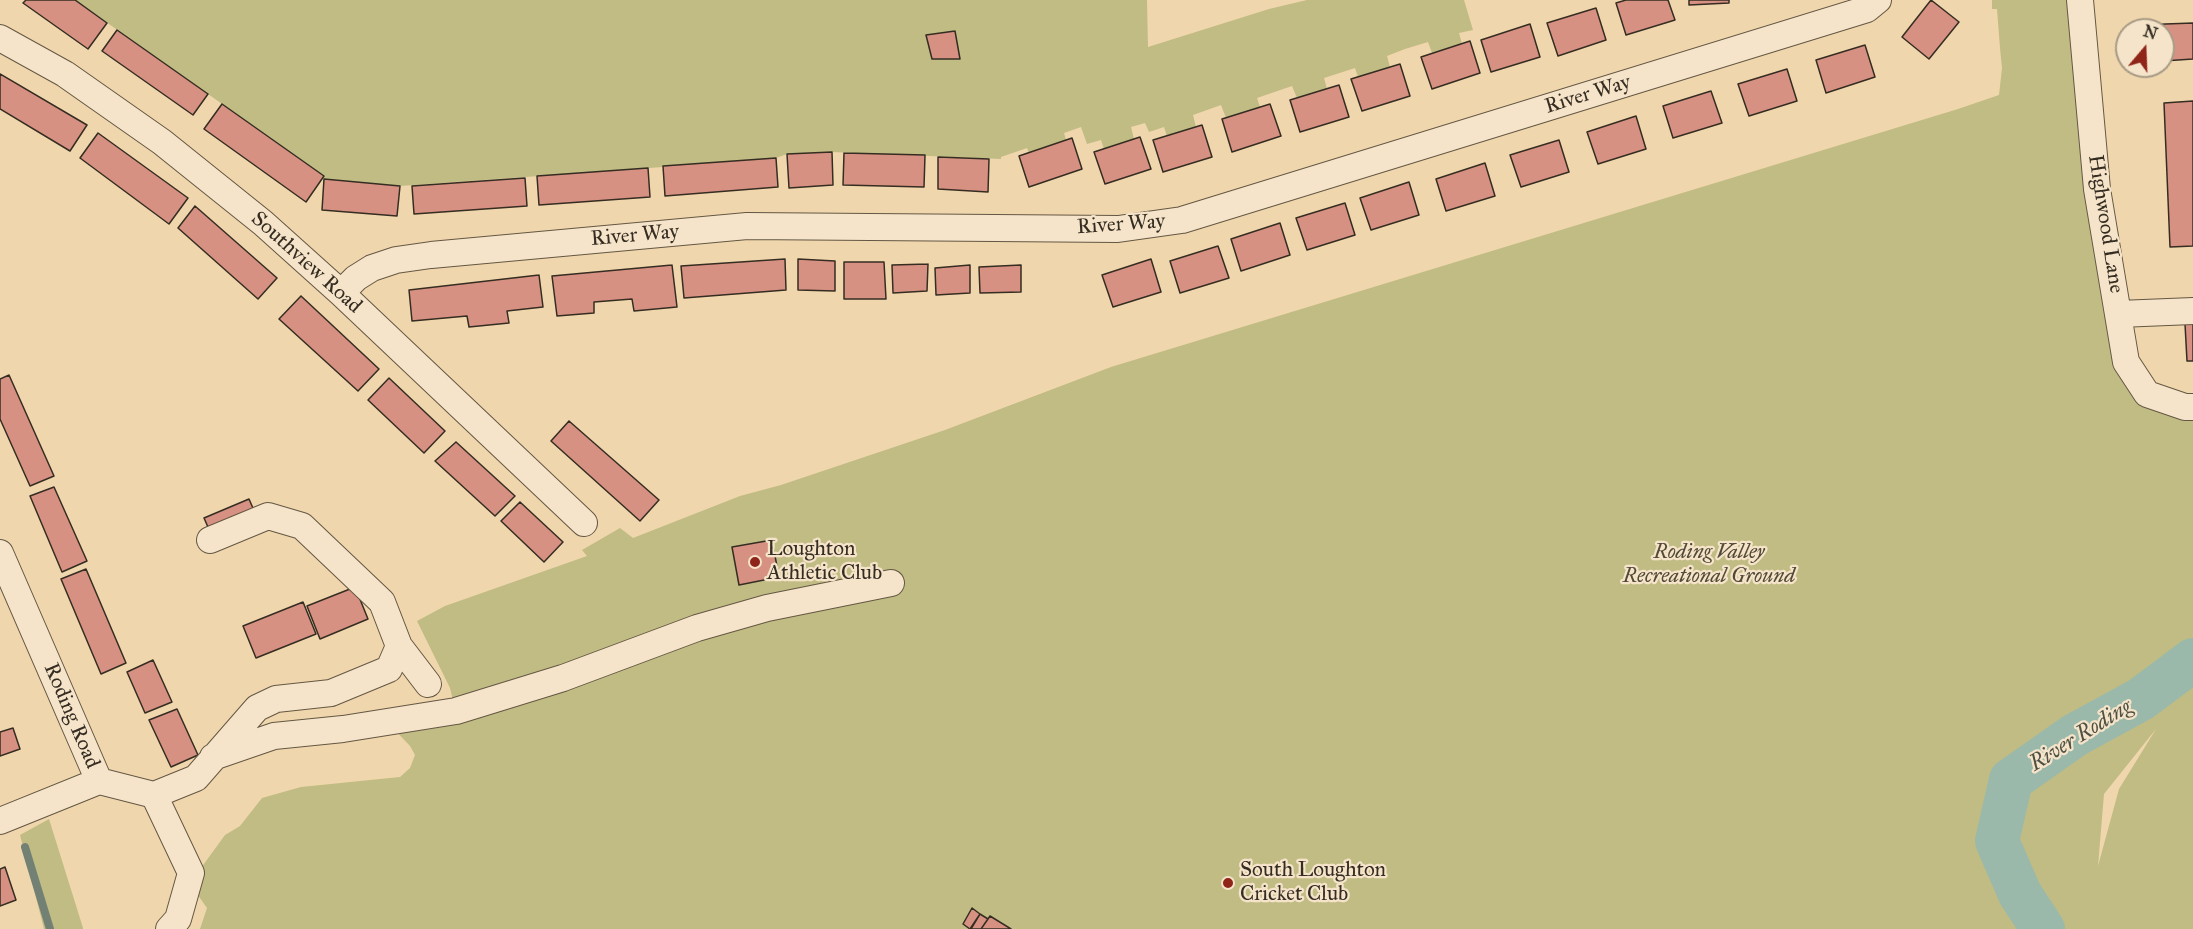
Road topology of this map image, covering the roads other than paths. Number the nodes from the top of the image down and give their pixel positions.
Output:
1 (1878, 0) edge
2 (2080, 0) edge
3 (0, 38) edge
4 (341, 293) junction
5 (2193, 311) edge
6 (2119, 314) junction
7 (2193, 407) edge
8 (584, 523) dead end
9 (210, 540) dead end
10 (0, 553) edge
11 (891, 583) dead end
12 (399, 646) junction
13 (428, 684) dead end
14 (213, 757) junction
15 (99, 781) junction
16 (154, 795) junction
17 (0, 821) edge
18 (169, 929) edge

1 - 4 street, River Way
2 - 6 street, Highwood Lane
3 - 4 street, Southview Road
4 - 8 street, Southview Road
5 - 6 street
6 - 7 street, Highwood Lane
9 - 12 street
10 - 15 street, Roding Road
11 - 14 street
12 - 13 street
12 - 14 street
14 - 16 street
15 - 16 street, Roding Road
15 - 17 street
16 - 18 street

